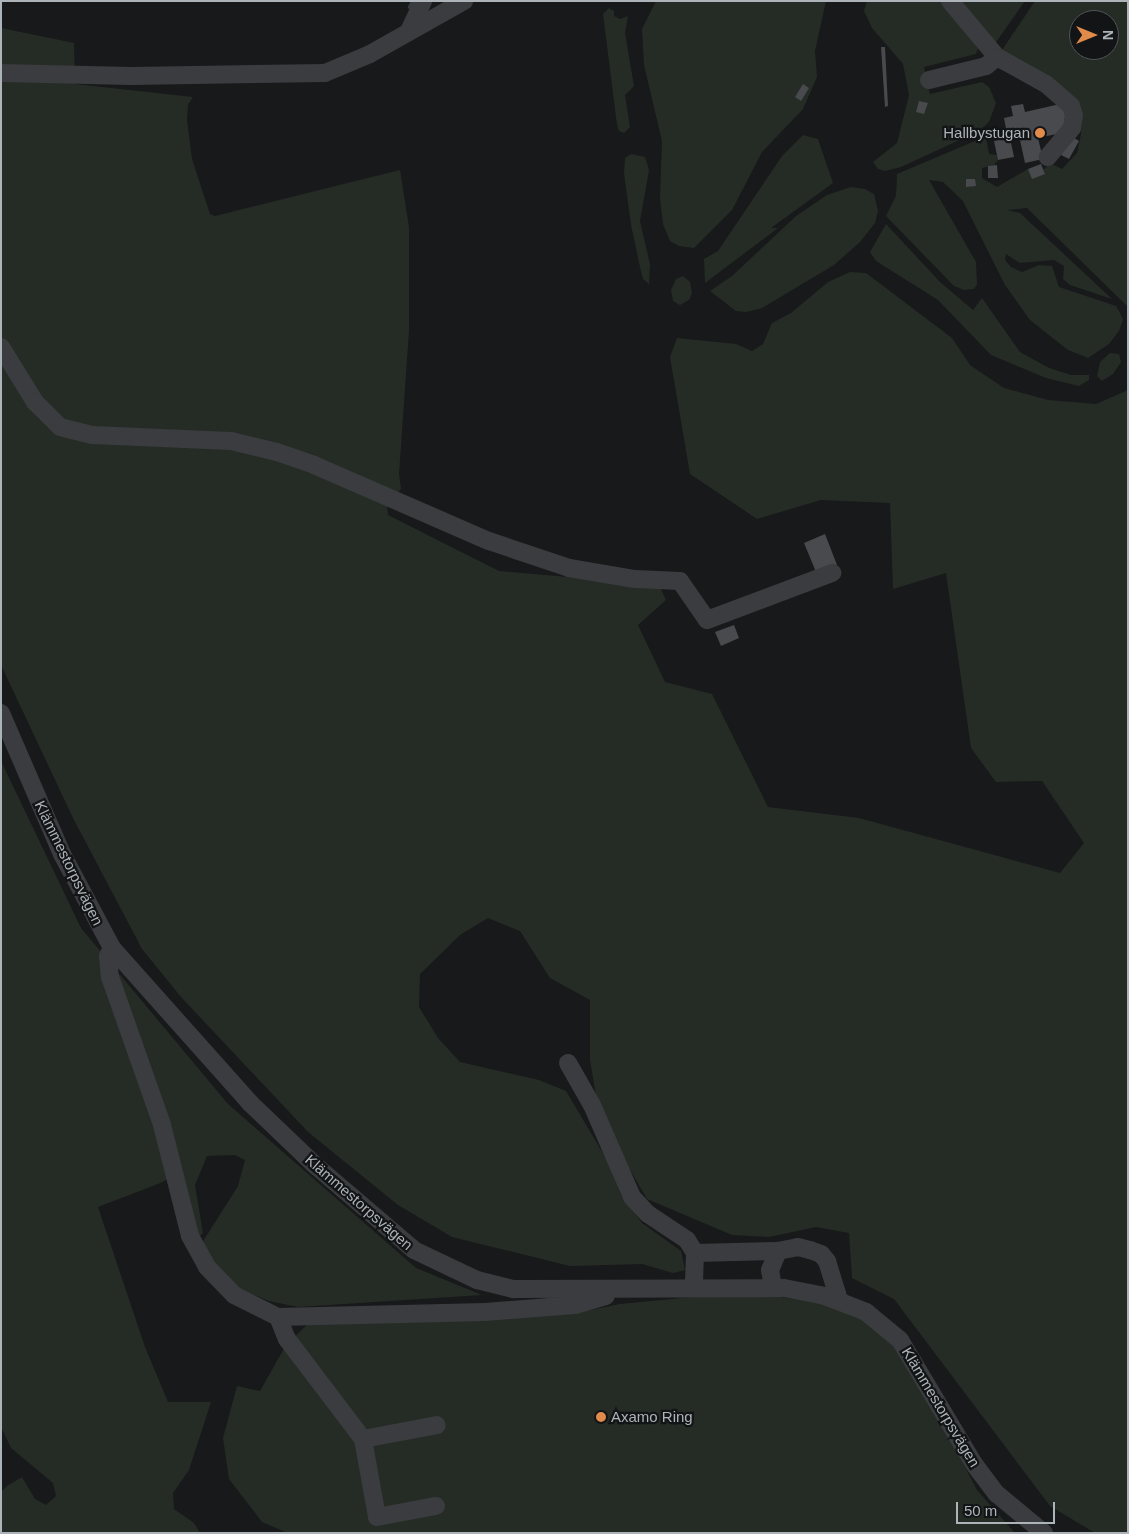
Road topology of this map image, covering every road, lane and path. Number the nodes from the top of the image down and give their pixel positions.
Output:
1 (423, 1) edge
2 (464, 1) edge
3 (950, 1) edge
4 (410, 30) junction
5 (997, 57) junction
6 (1, 73) edge
7 (929, 80) dead end
8 (1048, 157) dead end
9 (1, 347) edge
10 (832, 573) dead end
11 (1, 713) edge
12 (112, 948) junction
13 (568, 1063) dead end
14 (778, 1251) junction
15 (695, 1253) junction
16 (773, 1287) junction
17 (694, 1288) junction
18 (620, 1291) junction
19 (839, 1300) junction
20 (278, 1317) junction
21 (437, 1425) dead end
22 (363, 1439) junction
23 (436, 1506) dead end
24 (1044, 1533) edge

1 - 4 street
2 - 4 street
3 - 5 street
4 - 6 street
5 - 7 street
5 - 8 street
9 - 10 street
11 - 12 street, Klämmestorpsvägen
12 - 18 street, Klämmestorpsvägen
12 - 20 street
13 - 15 street
14 - 15 street
14 - 16 street
14 - 19 street
15 - 17 street
16 - 17 street, Klämmestorpsvägen
16 - 19 street, Klämmestorpsvägen
17 - 18 street, Klämmestorpsvägen
18 - 20 street
19 - 24 street, Klämmestorpsvägen
20 - 22 street
21 - 22 street
22 - 23 street

